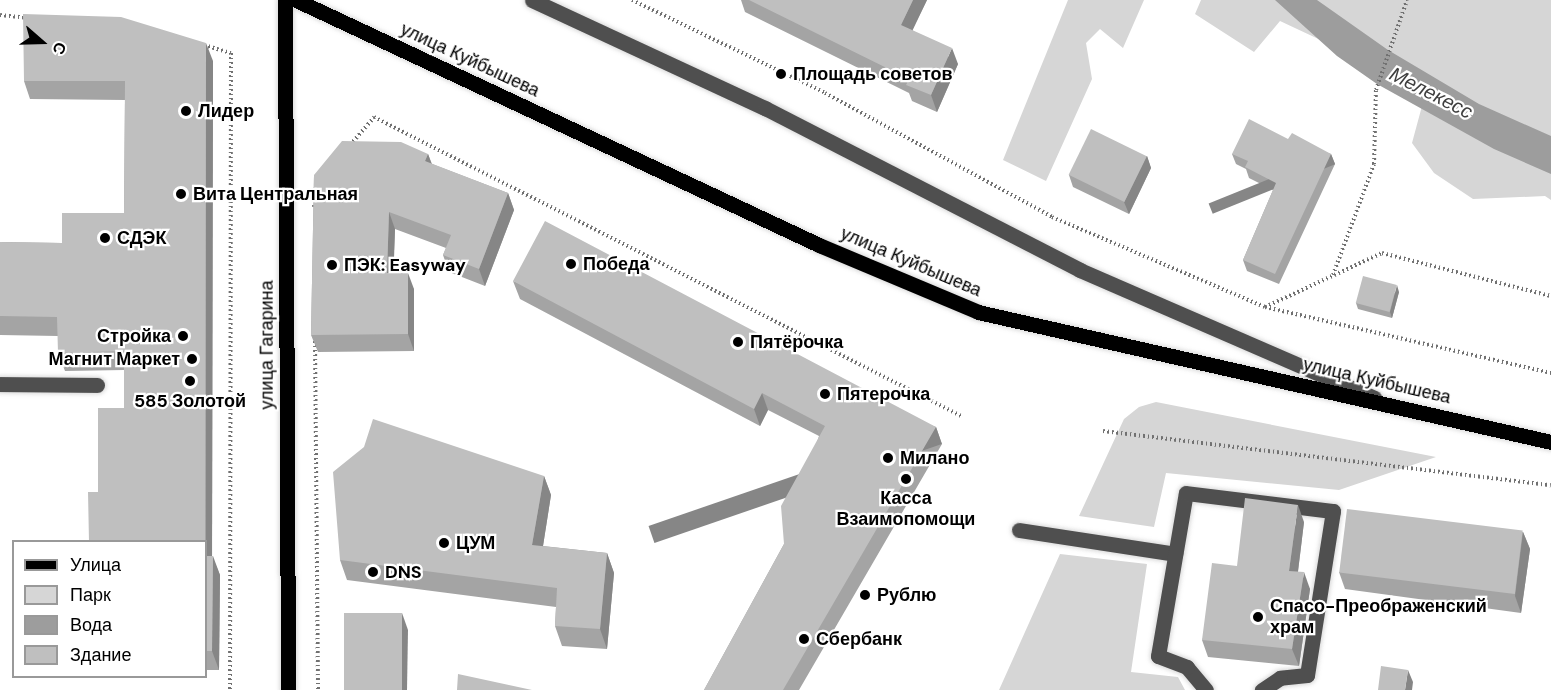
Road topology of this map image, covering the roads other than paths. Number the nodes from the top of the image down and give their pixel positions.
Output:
1 (285, 0) edge
2 (296, 0) edge
3 (532, 0) edge
4 (0, 384) edge
5 (97, 385) dead end
6 (1380, 400) junction
7 (1551, 442) edge
8 (1019, 530) dead end
9 (1175, 554) junction
10 (288, 690) edge
11 (1206, 690) edge
12 (1262, 690) edge

1 - 10 main road, улица Гагарина
2 - 6 main road, улица Куйбышева
3 - 6 street
4 - 5 street
6 - 7 main road, улица Куйбышева
8 - 9 street
9 - 11 street
9 - 12 street

